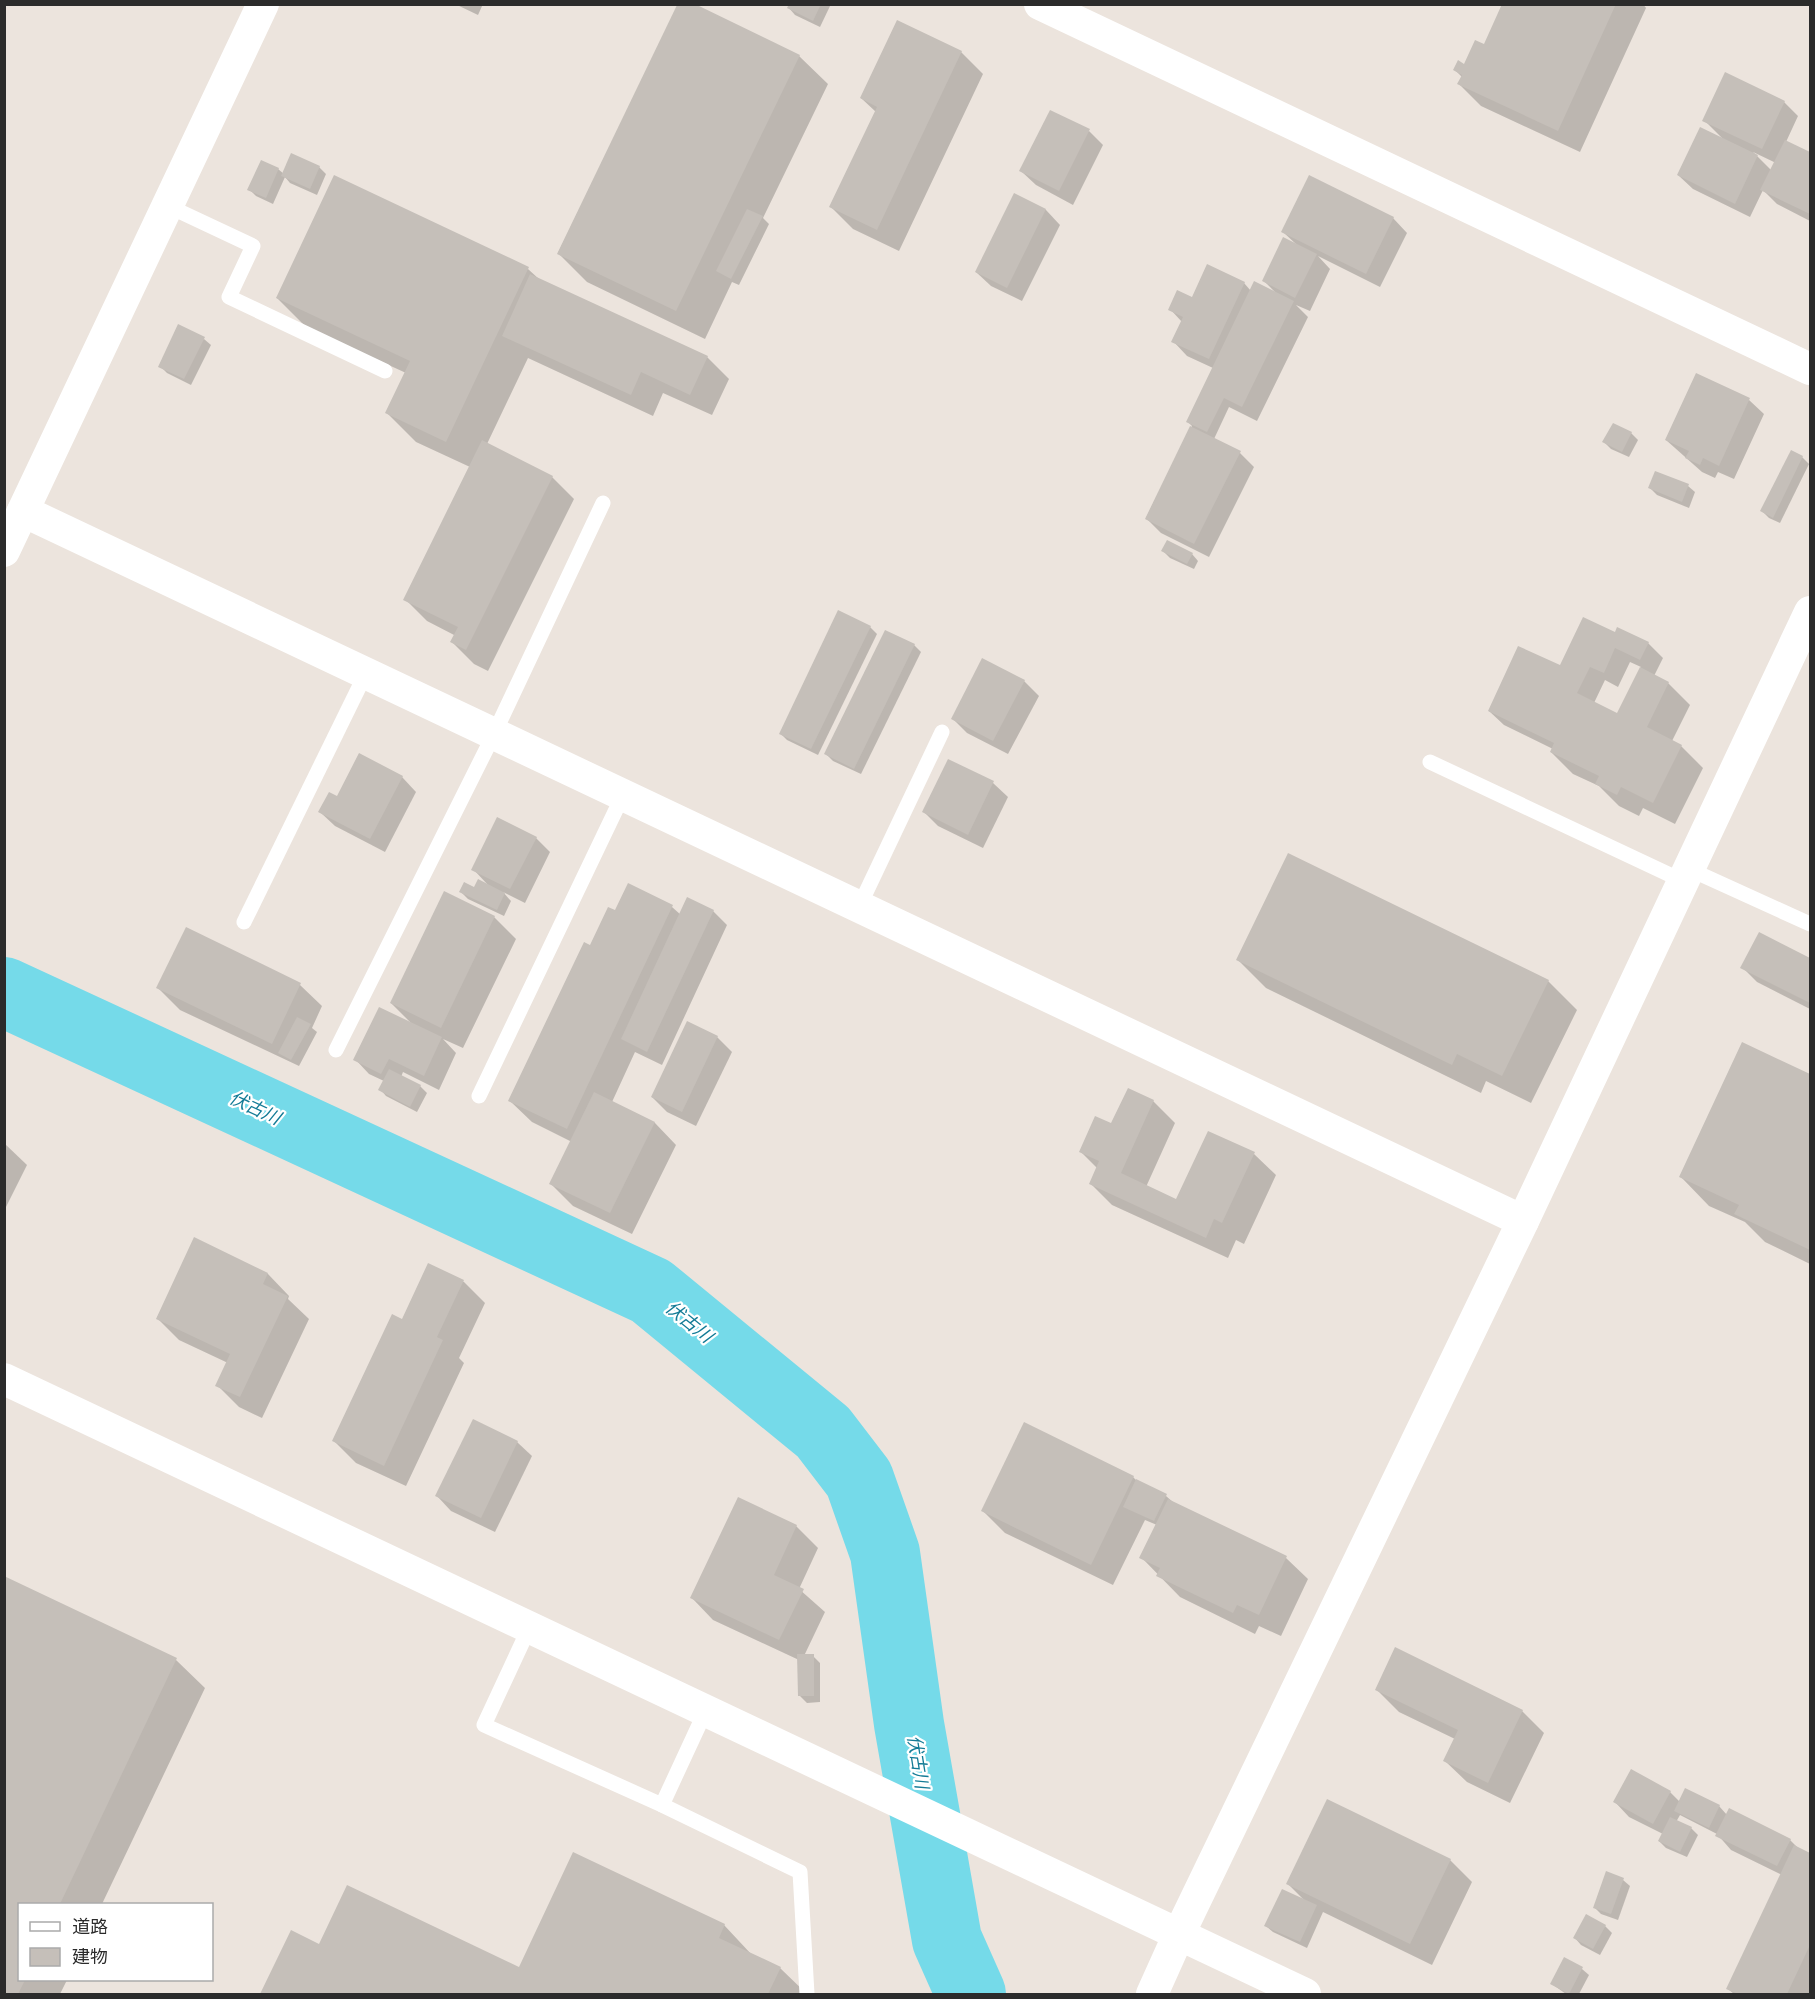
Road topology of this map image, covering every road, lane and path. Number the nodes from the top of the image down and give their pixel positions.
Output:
1 (263, 4) edge
2 (1040, 4) edge
3 (168, 206) junction
4 (1810, 369) edge
5 (385, 371) dead end
6 (603, 503) dead end
7 (23, 511) junction
8 (4, 551) edge
9 (1806, 632) edge
10 (366, 673) junction
11 (942, 732) dead end
12 (494, 734) junction
13 (1430, 762) dead end
14 (623, 795) junction
15 (1686, 875) junction
16 (859, 907) junction
17 (244, 922) dead end
18 (1810, 924) edge
19 (336, 1050) dead end
20 (479, 1096) dead end
21 (1522, 1221) junction
22 (4, 1379) edge
23 (530, 1626) junction
24 (706, 1710) junction
25 (663, 1805) junction
26 (1179, 1934) junction
27 (807, 1995) edge
28 (1152, 1995) edge
29 (1305, 1995) edge

1 - 3 street
2 - 4 street
3 - 5 lane
3 - 7 street
6 - 12 lane
7 - 8 street
7 - 10 street
9 - 15 street
10 - 12 street
10 - 17 lane
11 - 16 lane
12 - 14 street
12 - 19 lane
13 - 15 lane
14 - 16 street
14 - 20 lane
15 - 18 lane
15 - 21 street
16 - 21 street
21 - 26 street
22 - 23 street
23 - 24 street
23 - 25 lane
24 - 25 lane
24 - 26 street
25 - 27 lane
26 - 28 street
26 - 29 street

